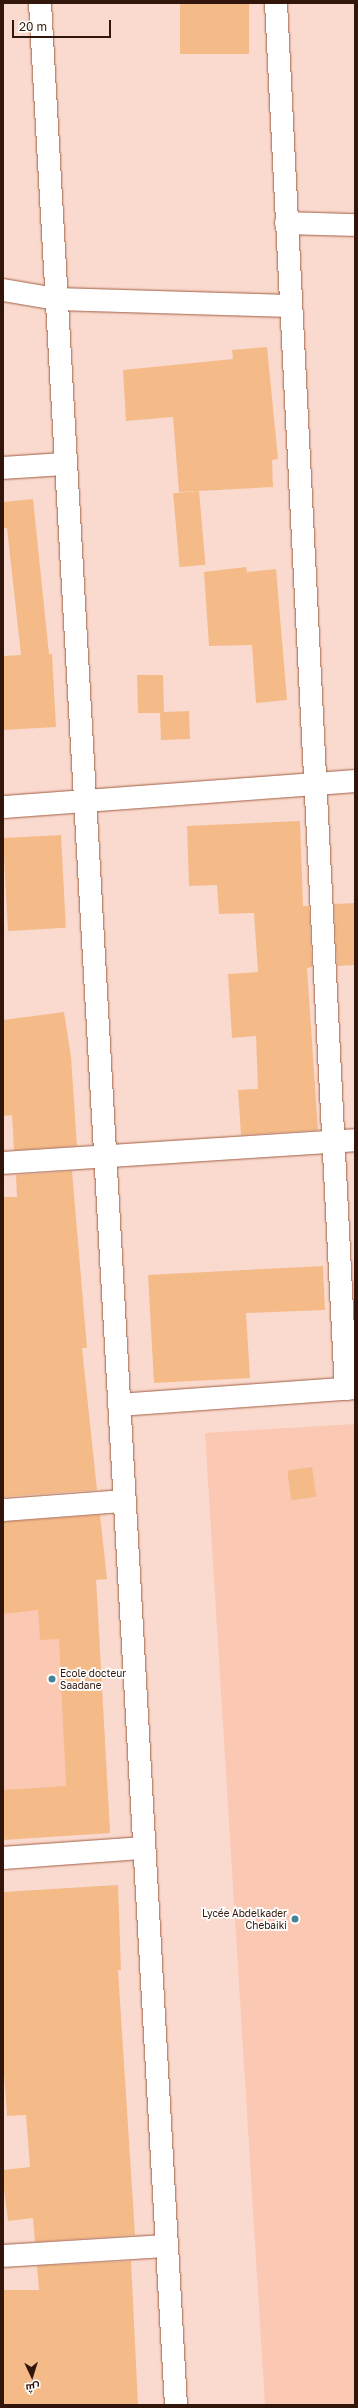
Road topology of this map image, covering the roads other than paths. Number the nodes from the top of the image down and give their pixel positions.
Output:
1 (40, 3) edge
2 (276, 3) edge
3 (286, 223) junction
4 (355, 225) edge
5 (3, 290) edge
6 (56, 298) junction
7 (290, 306) junction
8 (65, 464) junction
9 (3, 468) edge
10 (355, 781) edge
11 (315, 784) junction
12 (84, 800) junction
13 (3, 807) edge
14 (355, 1140) edge
15 (333, 1141) junction
16 (105, 1156) junction
17 (3, 1163) edge
18 (351, 1389) edge
19 (119, 1405) junction
20 (124, 1501) junction
21 (3, 1510) edge
22 (144, 1848) junction
23 (3, 1858) edge
24 (167, 2246) junction
25 (3, 2256) edge
26 (176, 2405) edge

1 - 6 street
2 - 3 street
3 - 4 street
3 - 7 street
5 - 6 street
6 - 7 street
6 - 8 street
7 - 11 street
8 - 9 street
8 - 12 street
10 - 11 street
11 - 12 street
11 - 15 street
12 - 13 street
12 - 16 street
14 - 15 street
15 - 16 street
15 - 18 street
16 - 17 street
16 - 19 street
18 - 19 street
19 - 20 street
20 - 21 street
20 - 22 street
22 - 23 street
22 - 24 street
24 - 25 street
24 - 26 street

